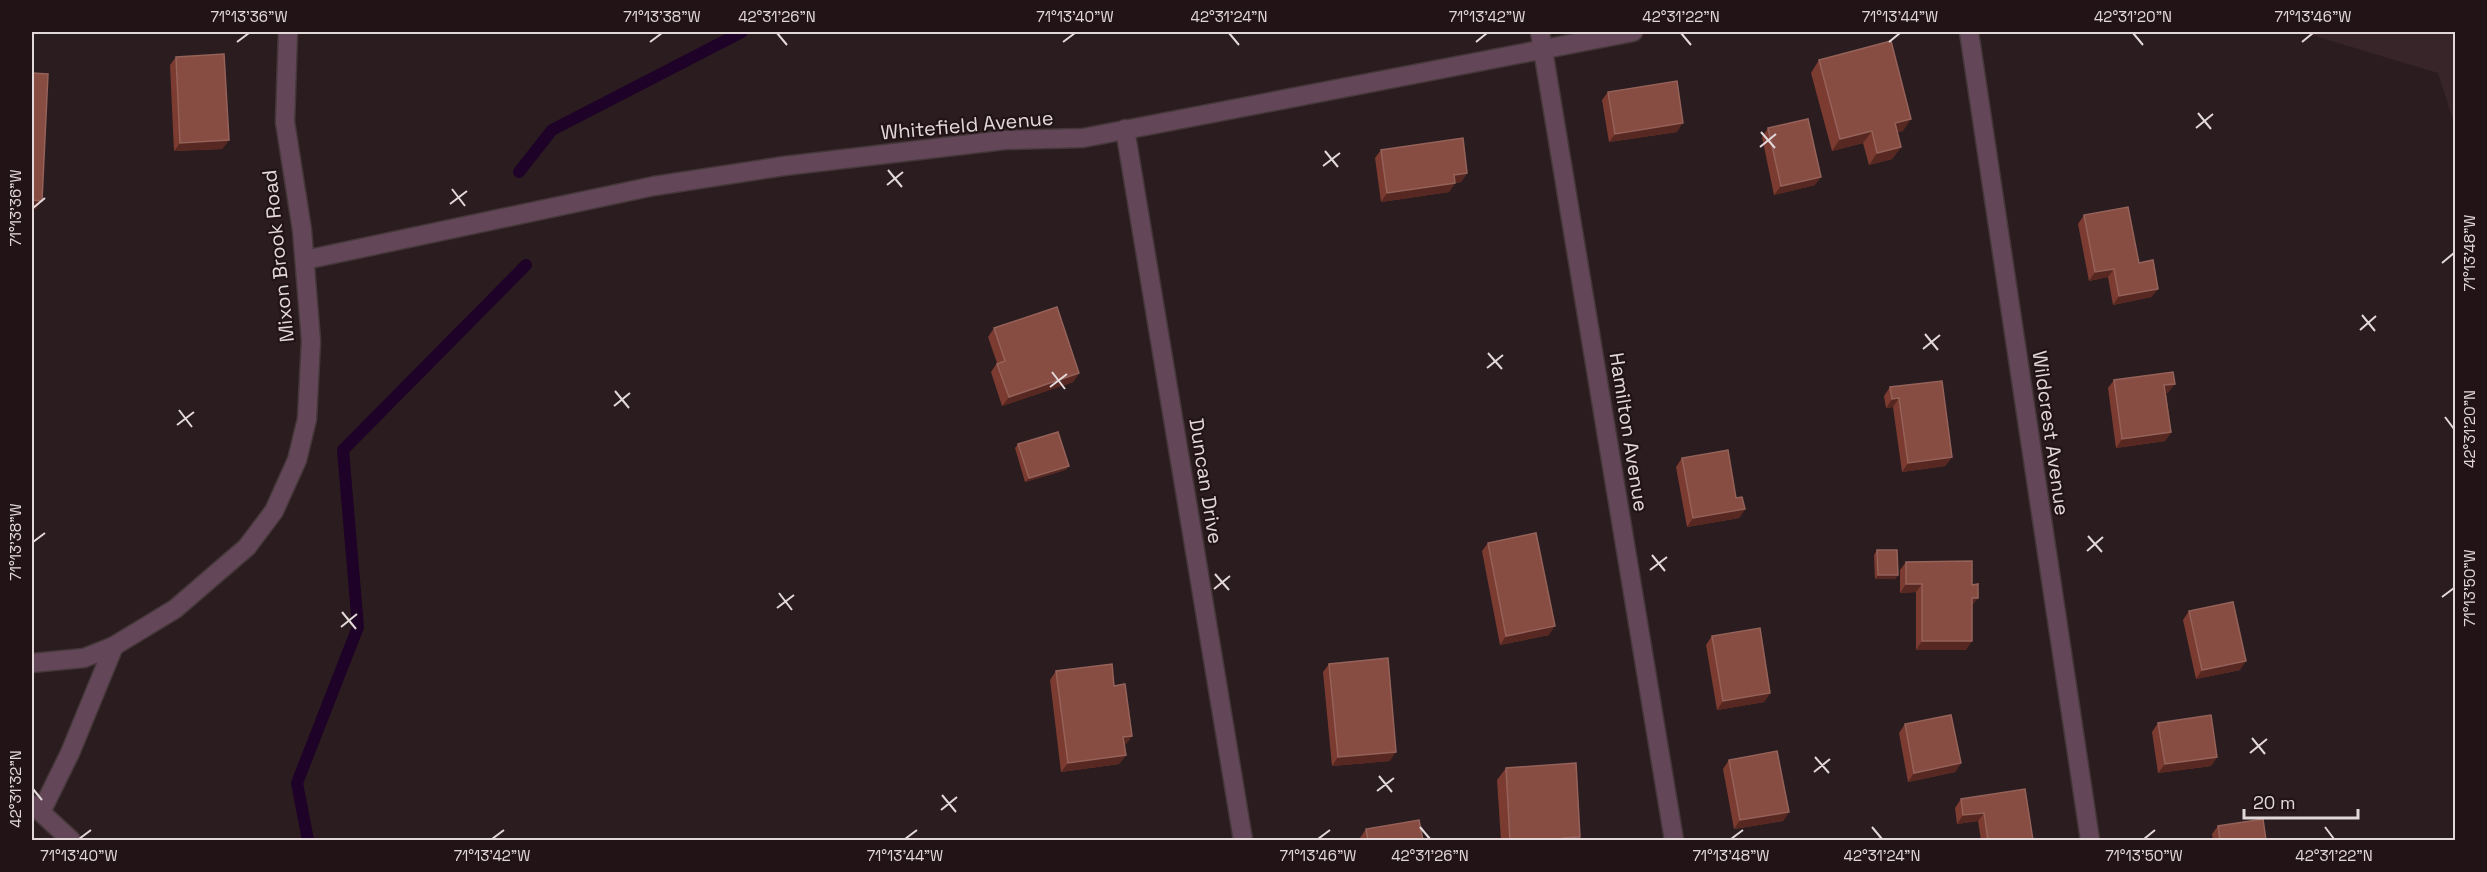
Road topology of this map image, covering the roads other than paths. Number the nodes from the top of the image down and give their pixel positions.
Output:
1 (288, 32) edge
2 (1633, 32) edge
3 (1969, 32) edge
4 (1541, 40) edge
5 (1125, 129) junction
6 (305, 260) junction
7 (114, 646) junction
8 (32, 663) edge
9 (36, 807) edge
10 (71, 840) edge
11 (1243, 840) edge
12 (1674, 840) edge
13 (2090, 840) edge

1 - 6 street, Mixon Brook Road
2 - 4 street, Whitefield Avenue
3 - 13 street, Wildcrest Avenue
4 - 5 street, Whitefield Avenue
4 - 12 street, Hamilton Avenue
5 - 6 street, Whitefield Avenue
5 - 11 street, Duncan Drive
6 - 7 street, Mixon Brook Road
7 - 8 street, Mixon Brook Road
7 - 9 street
9 - 10 street

